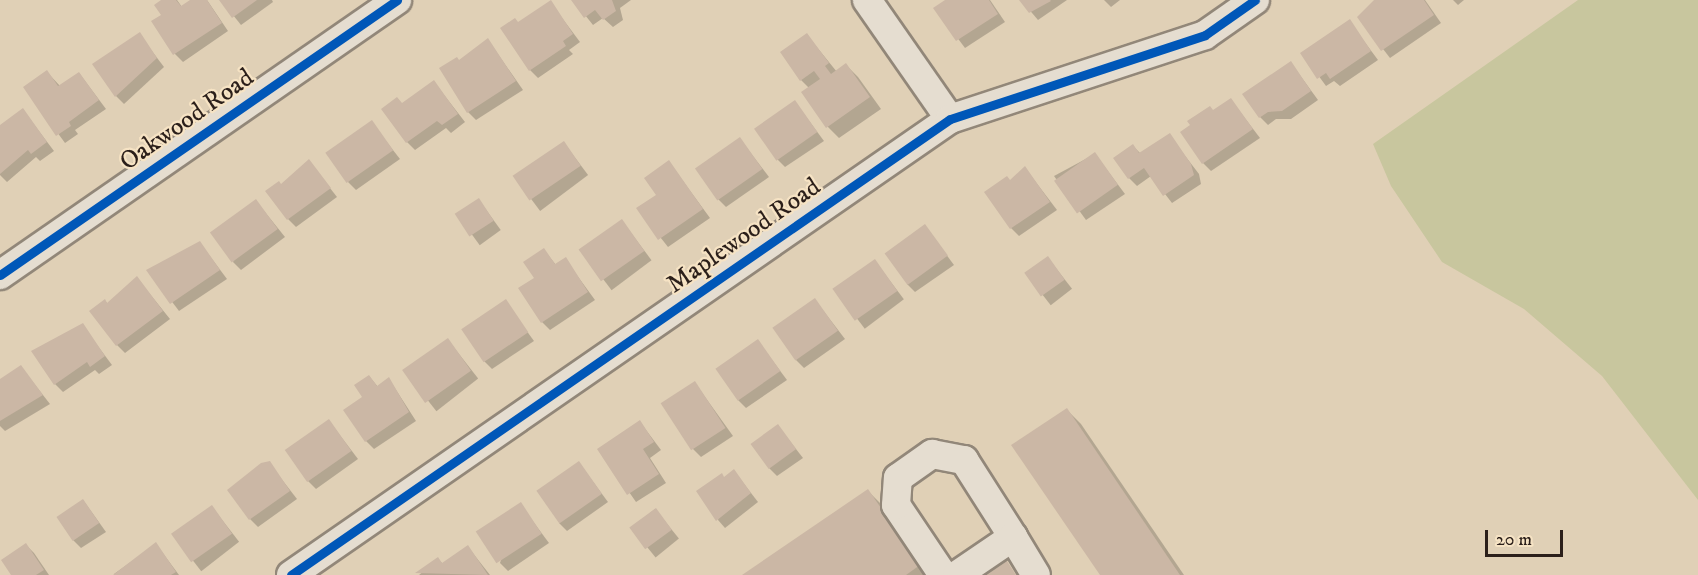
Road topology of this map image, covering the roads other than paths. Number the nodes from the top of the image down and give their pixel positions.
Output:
1 (398, 0) edge
2 (867, 0) edge
3 (1256, 0) edge
4 (950, 119) junction
5 (0, 275) edge
6 (1013, 537) junction
7 (291, 575) edge
8 (943, 575) edge
9 (957, 575) edge
10 (1036, 575) edge

1 - 5 street, Oakwood Road
2 - 4 street
3 - 4 street, Maplewood Road
4 - 7 street, Maplewood Road
6 - 8 street
6 - 9 street
6 - 10 street

